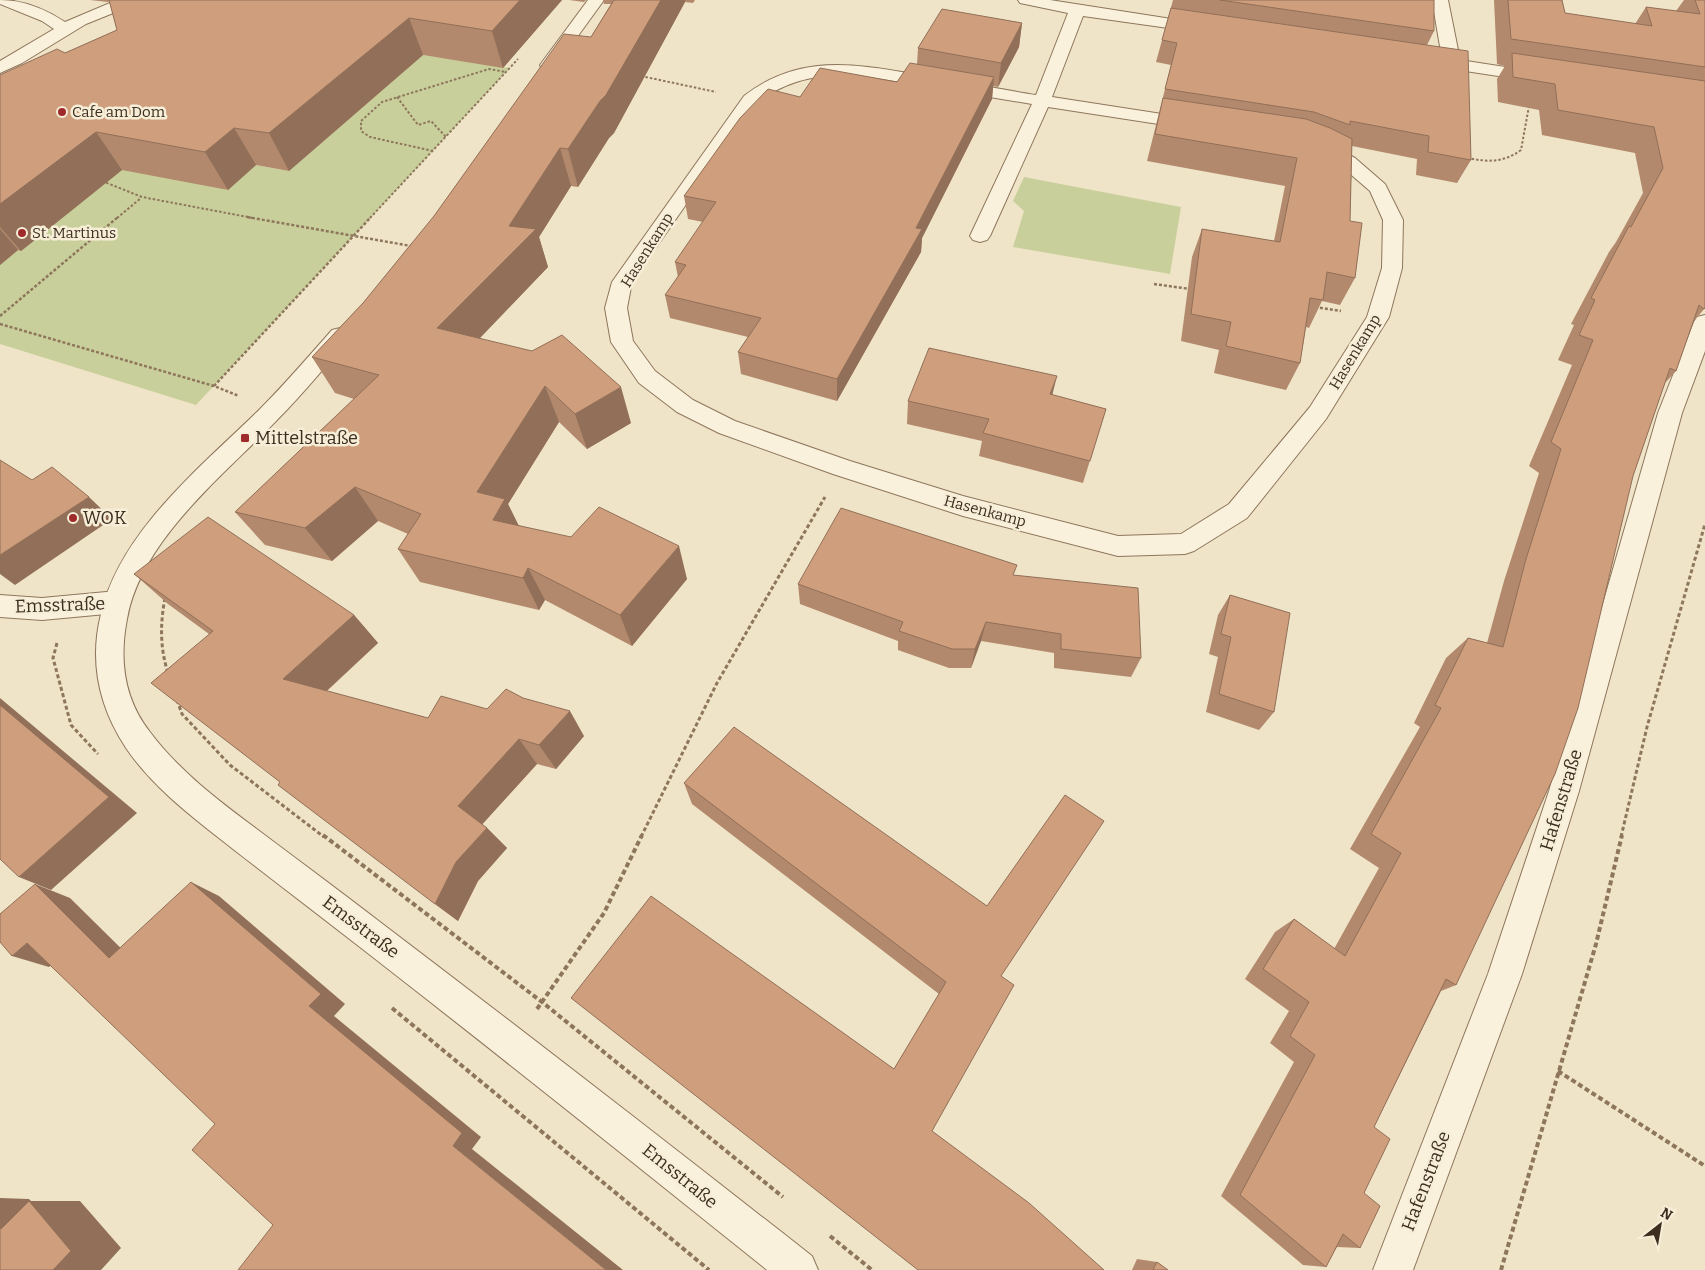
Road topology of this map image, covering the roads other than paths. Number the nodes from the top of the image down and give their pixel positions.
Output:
1 (5, 0) edge
2 (132, 0) edge
3 (596, 0) edge
4 (1026, 0) edge
5 (1440, 0) edge
6 (1118, 7) edge
7 (1078, 10) junction
8 (64, 29) junction
9 (1215, 29) edge
10 (1412, 58) edge
11 (1452, 64) junction
12 (0, 68) edge
13 (536, 80) edge
14 (1558, 80) edge
15 (1042, 101) junction
16 (980, 236) dead end
17 (352, 322) edge
18 (1705, 322) edge
19 (117, 602) junction
20 (0, 606) edge
21 (798, 1270) edge
22 (1392, 1270) edge

1 - 8 street
2 - 8 street
3 - 13 street
4 - 7 street
5 - 11 street
6 - 7 street
6 - 9 street
7 - 15 street
8 - 12 street
10 - 11 street
11 - 14 street
15 - 15 street, Hasenkamp
15 - 16 street
17 - 19 street
18 - 22 street, Hafenstraße
19 - 20 street, Emsstraße
19 - 21 street, Emsstraße

